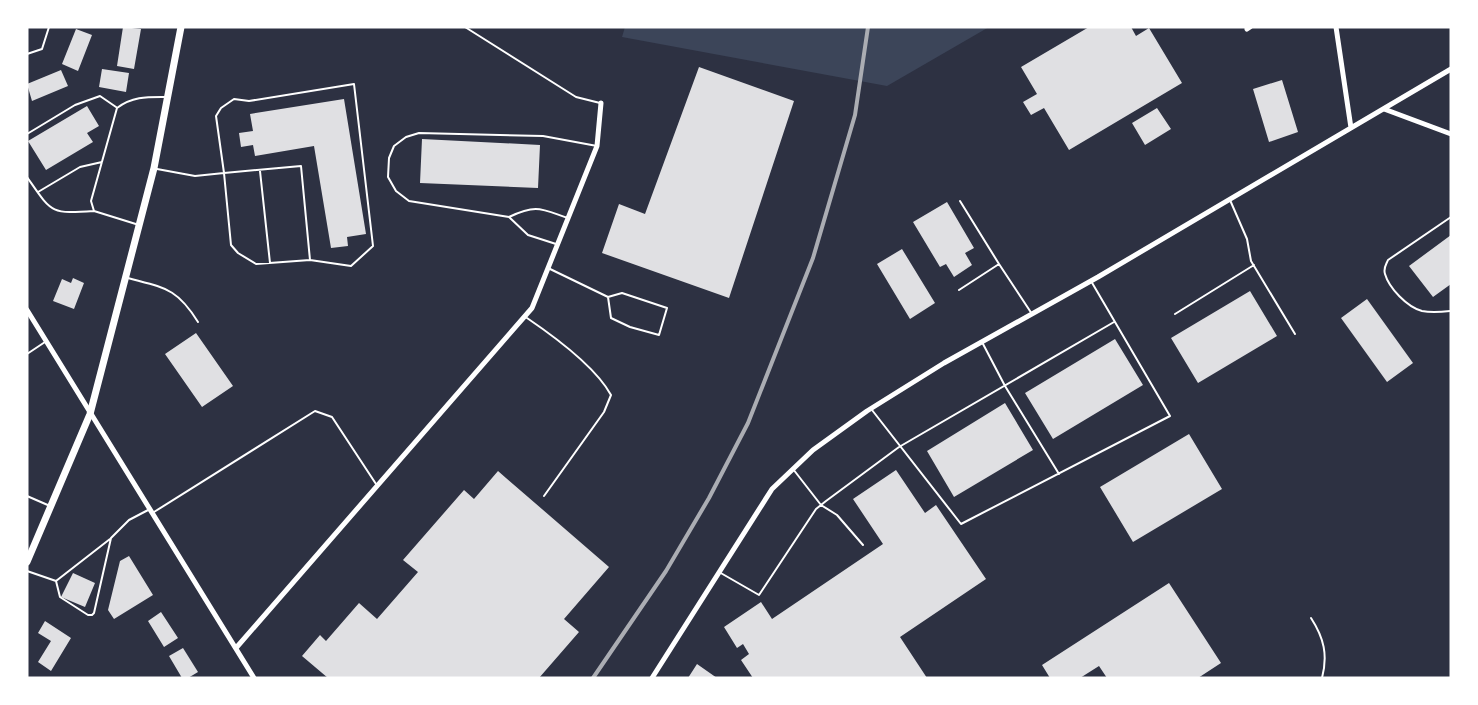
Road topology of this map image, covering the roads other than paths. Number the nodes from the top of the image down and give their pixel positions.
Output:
1 (49, 27) edge
2 (181, 27) edge
3 (465, 27) edge
4 (1336, 27) edge
5 (27, 54) edge
6 (1451, 69) edge
7 (167, 97) junction
8 (601, 104) joint
9 (117, 108) junction
10 (1384, 109) junction
11 (1351, 128) junction
12 (27, 134) edge
13 (1451, 134) edge
14 (597, 146) junction
15 (102, 162) junction
16 (154, 168) junction
17 (260, 170) junction
18 (224, 173) junction
19 (27, 177) edge
20 (38, 192) junction
21 (1230, 200) junction
22 (960, 201) dead end
23 (94, 211) junction
24 (509, 217) junction
25 (1451, 217) edge
26 (568, 218) junction
27 (139, 225) junction
28 (557, 244) junction
29 (310, 260) junction
30 (270, 263) junction
31 (999, 264) junction
32 (1254, 265) junction
33 (548, 268) junction
34 (126, 278) junction
35 (1091, 281) junction
36 (959, 291) dead end
37 (608, 297) junction
38 (27, 310) edge
39 (1451, 311) edge
40 (1032, 314) junction
41 (1175, 314) dead end
42 (524, 316) junction
43 (198, 322) dead end
44 (1115, 322) junction
45 (1295, 334) dead end
46 (46, 342) junction
47 (982, 342) junction
48 (27, 354) edge
49 (1005, 386) junction
50 (871, 409) junction
51 (90, 414) junction
52 (899, 447) junction
53 (793, 469) junction
54 (1059, 474) junction
55 (378, 486) junction
56 (27, 496) edge
57 (544, 496) dead end
58 (821, 505) junction
59 (50, 506) junction
60 (151, 511) junction
61 (111, 538) junction
62 (863, 545) dead end
63 (27, 562) edge
64 (27, 571) edge
65 (719, 572) junction
66 (56, 581) junction
67 (1311, 618) dead end
68 (236, 648) junction
69 (254, 678) edge
70 (652, 678) edge
71 (1323, 678) edge

1 - 5 lane
2 - 7 main road
3 - 8 lane
4 - 11 street
6 - 10 street
7 - 9 lane
7 - 16 main road
8 - 14 street
9 - 12 lane
9 - 15 lane
10 - 11 street
10 - 13 street
11 - 21 street
14 - 24 lane
14 - 26 street
15 - 20 lane
15 - 23 lane
16 - 18 lane
16 - 27 main road
17 - 18 lane
17 - 29 lane
17 - 30 lane
18 - 29 lane
18 - 30 lane
19 - 20 lane
20 - 23 lane
21 - 32 lane
21 - 35 street
22 - 31 lane
23 - 27 lane
24 - 26 lane
24 - 28 lane
25 - 39 lane
26 - 28 street
27 - 34 main road
28 - 33 street
29 - 30 lane
31 - 36 lane
31 - 40 lane
32 - 41 lane
32 - 45 lane
33 - 37 lane
33 - 42 street
34 - 43 lane
34 - 51 main road
35 - 40 street
35 - 44 lane
37 - 37 lane
38 - 46 street
40 - 47 street
42 - 55 street
42 - 57 lane
44 - 49 lane
44 - 54 lane
46 - 48 lane
46 - 51 street
47 - 49 lane
47 - 50 street
49 - 52 lane
49 - 54 lane
50 - 52 lane
50 - 53 street
51 - 59 main road
51 - 60 street
52 - 54 lane
52 - 58 lane
53 - 58 lane
53 - 65 street
55 - 60 lane
55 - 68 street
56 - 59 lane
58 - 62 lane
58 - 65 lane
59 - 63 main road
60 - 61 lane
60 - 68 street
61 - 66 lane
61 - 66 lane
64 - 66 lane
65 - 70 street
67 - 71 lane
68 - 69 street

